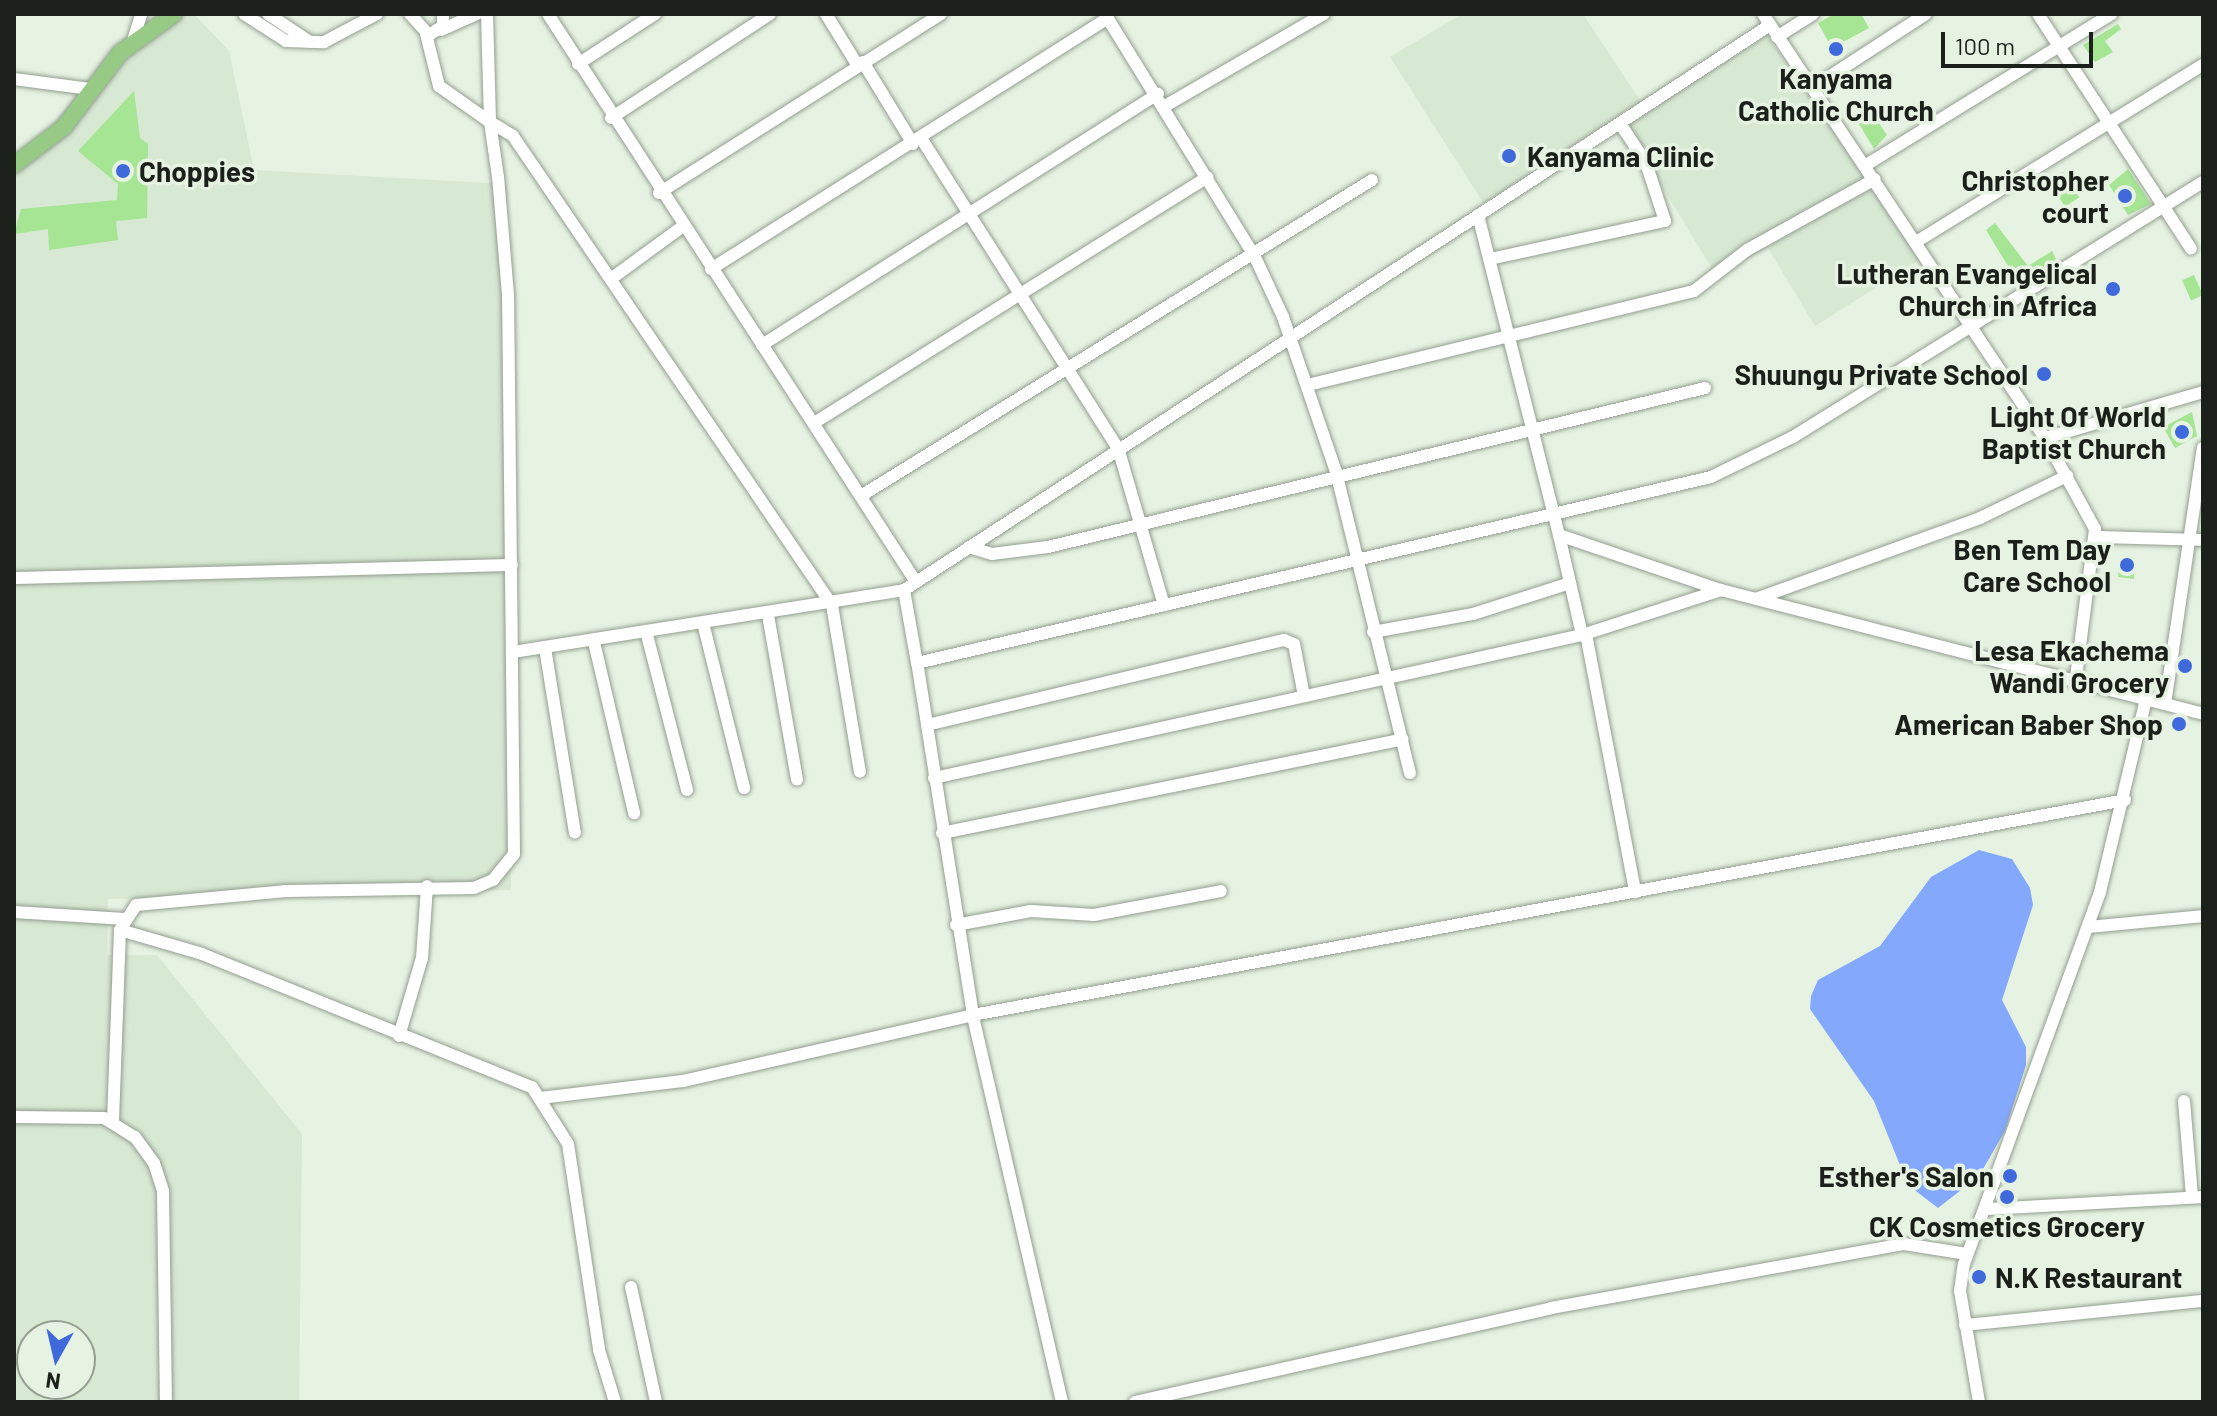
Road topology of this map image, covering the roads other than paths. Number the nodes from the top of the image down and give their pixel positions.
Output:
1 (141, 14) edge
2 (174, 14) edge
3 (244, 14) edge
4 (268, 14) edge
5 (377, 14) edge
6 (410, 14) edge
7 (477, 14) edge
8 (487, 14) edge
9 (548, 14) edge
10 (655, 14) edge
11 (770, 14) edge
12 (826, 14) edge
13 (941, 14) edge
14 (1324, 14) edge
15 (1813, 14) edge
16 (1926, 14) edge
17 (2038, 14) edge
18 (2111, 14) edge
19 (1106, 16) edge
20 (443, 21) edge
21 (1770, 25) edge
22 (426, 34) junction
23 (133, 41) junction
24 (310, 42) junction
25 (2058, 48) junction
26 (578, 64) junction
27 (861, 64) junction
28 (2203, 65) edge
29 (14, 79) edge
30 (1815, 86) junction
31 (90, 89) junction
32 (1158, 94) junction
33 (1165, 106) junction
34 (611, 118) junction
35 (490, 122) junction
36 (1621, 125) junction
37 (2110, 125) junction
38 (917, 141) junction
39 (17, 159) edge
40 (1866, 165) junction
41 (1208, 177) junction
42 (1875, 179) junction
43 (1372, 180) dead end
44 (2203, 182) edge
45 (659, 193) junction
46 (2164, 207) junction
47 (972, 215) junction
48 (1478, 215) junction
49 (682, 227) junction
50 (1916, 242) junction
51 (2191, 249) dead end
52 (1254, 255) junction
53 (1490, 259) junction
54 (711, 269) junction
55 (612, 278) junction
56 (1020, 294) junction
57 (1971, 326) junction
58 (1290, 335) junction
59 (1507, 335) junction
60 (762, 345) junction
61 (1072, 370) junction
62 (1308, 385) junction
63 (1705, 388) dead end
64 (2203, 392) edge
65 (814, 423) junction
66 (1531, 425) junction
67 (2045, 438) junction
68 (1118, 448) junction
69 (2203, 448) edge
70 (1336, 472) junction
71 (2067, 476) junction
72 (864, 494) junction
73 (1553, 515) junction
74 (1144, 521) junction
75 (1559, 535) junction
76 (2190, 536) junction
77 (2097, 537) junction
78 (2203, 540) edge
79 (969, 547) junction
80 (1358, 561) junction
81 (512, 565) junction
82 (14, 578) edge
83 (916, 582) junction
84 (1570, 583) junction
85 (904, 590) junction
86 (1721, 590) junction
87 (1756, 599) junction
88 (832, 605) junction
89 (1164, 605) junction
90 (768, 615) junction
91 (704, 627) junction
92 (1373, 632) junction
93 (1584, 634) junction
94 (647, 635) junction
95 (594, 642) junction
96 (545, 648) junction
97 (513, 652) junction
98 (917, 663) junction
99 (1384, 677) junction
100 (2076, 678) junction
101 (1304, 696) junction
102 (2146, 699) junction
103 (2165, 704) junction
104 (2203, 714) edge
105 (927, 725) junction
106 (1402, 739) junction
107 (860, 772) dead end
108 (1410, 773) dead end
109 (934, 778) junction
110 (797, 779) dead end
111 (744, 788) dead end
112 (687, 790) dead end
113 (2125, 800) junction
114 (634, 813) dead end
115 (575, 833) dead end
116 (942, 833) junction
117 (427, 886) junction
118 (1221, 891) dead end
119 (1635, 892) junction
120 (14, 912) edge
121 (2203, 916) edge
122 (123, 924) junction
123 (956, 925) junction
124 (2089, 927) junction
125 (973, 1015) junction
126 (399, 1036) junction
127 (540, 1098) junction
128 (2184, 1101) dead end
129 (14, 1117) edge
130 (113, 1121) junction
131 (2198, 1197) edge
132 (1989, 1209) junction
133 (1967, 1254) junction
134 (631, 1287) dead end
135 (2203, 1301) edge
136 (1965, 1325) junction
137 (166, 1402) edge
138 (615, 1402) edge
139 (656, 1402) edge
140 (1062, 1402) edge
141 (1135, 1402) edge
142 (1979, 1402) edge

1 - 23 street
2 - 23 main road
3 - 24 street
4 - 24 street
5 - 24 street
6 - 22 street
7 - 20 street
8 - 35 street
9 - 26 street
10 - 26 street
11 - 34 street
12 - 27 street
13 - 27 street
14 - 33 street
15 - 21 street
16 - 30 street
17 - 25 street
18 - 25 street
19 - 32 street
19 - 38 street
20 - 22 street
21 - 30 street
21 - 36 street
22 - 35 street
23 - 31 main road
25 - 37 street
25 - 40 street
26 - 34 street
27 - 38 street
27 - 45 street
28 - 37 street
29 - 31 street
30 - 40 street
31 - 39 main road
32 - 33 street
32 - 47 street
33 - 41 street
34 - 45 street
35 - 55 street
35 - 81 street
36 - 48 street
36 - 53 street
37 - 46 street
37 - 50 street
38 - 47 street
38 - 54 street
40 - 42 street
41 - 52 street
41 - 56 street
42 - 50 street
42 - 59 street
43 - 52 street
44 - 46 street
45 - 49 street
46 - 51 street
46 - 57 street
47 - 56 street
47 - 60 street
48 - 53 street
48 - 58 street
49 - 54 street
49 - 55 street
50 - 57 street
52 - 58 street
52 - 61 street
53 - 59 street
54 - 60 street
55 - 88 street
56 - 61 street
56 - 65 street
57 - 67 street
57 - 73 street
58 - 62 street
58 - 68 street
59 - 62 street
59 - 66 street
60 - 65 street
61 - 68 street
61 - 72 street
62 - 70 street
63 - 66 street
64 - 67 street
65 - 72 street
66 - 70 street
66 - 73 street
67 - 71 street
68 - 74 street
68 - 79 street
69 - 76 street
70 - 74 street
70 - 80 street
71 - 77 street
71 - 87 street
72 - 83 street
73 - 75 street
73 - 80 street
74 - 79 street
74 - 89 street
75 - 84 street
75 - 86 street
76 - 77 street
76 - 78 street
76 - 103 street
77 - 100 street
79 - 83 street
80 - 89 street
80 - 92 street
81 - 82 street
81 - 97 street
83 - 85 street
84 - 92 street
84 - 93 street
85 - 88 street
85 - 98 street
86 - 87 street
86 - 93 street
87 - 100 street
88 - 90 street
88 - 107 street
89 - 98 street
90 - 91 street
90 - 110 street
91 - 94 street
91 - 111 street
92 - 99 street
93 - 99 street
93 - 119 street
94 - 95 street
94 - 112 street
95 - 96 street
95 - 114 street
96 - 97 street
96 - 115 street
97 - 117 street
98 - 105 street
99 - 101 street
99 - 106 street
100 - 102 street
101 - 105 street
101 - 109 street
102 - 103 street
102 - 113 street
103 - 104 street
105 - 109 street
106 - 108 street
106 - 116 street
109 - 116 street
113 - 119 street
113 - 124 street
116 - 123 street
117 - 122 street
117 - 126 street
118 - 123 street
119 - 125 street
120 - 122 street
121 - 124 street
122 - 126 street
122 - 130 street
123 - 125 street
124 - 132 street
125 - 127 street
125 - 140 street
126 - 127 street
127 - 138 street
128 - 131 street
129 - 130 street
130 - 137 street
131 - 132 street
132 - 133 street
133 - 136 street
133 - 141 street
134 - 139 street
135 - 136 street
136 - 142 street

